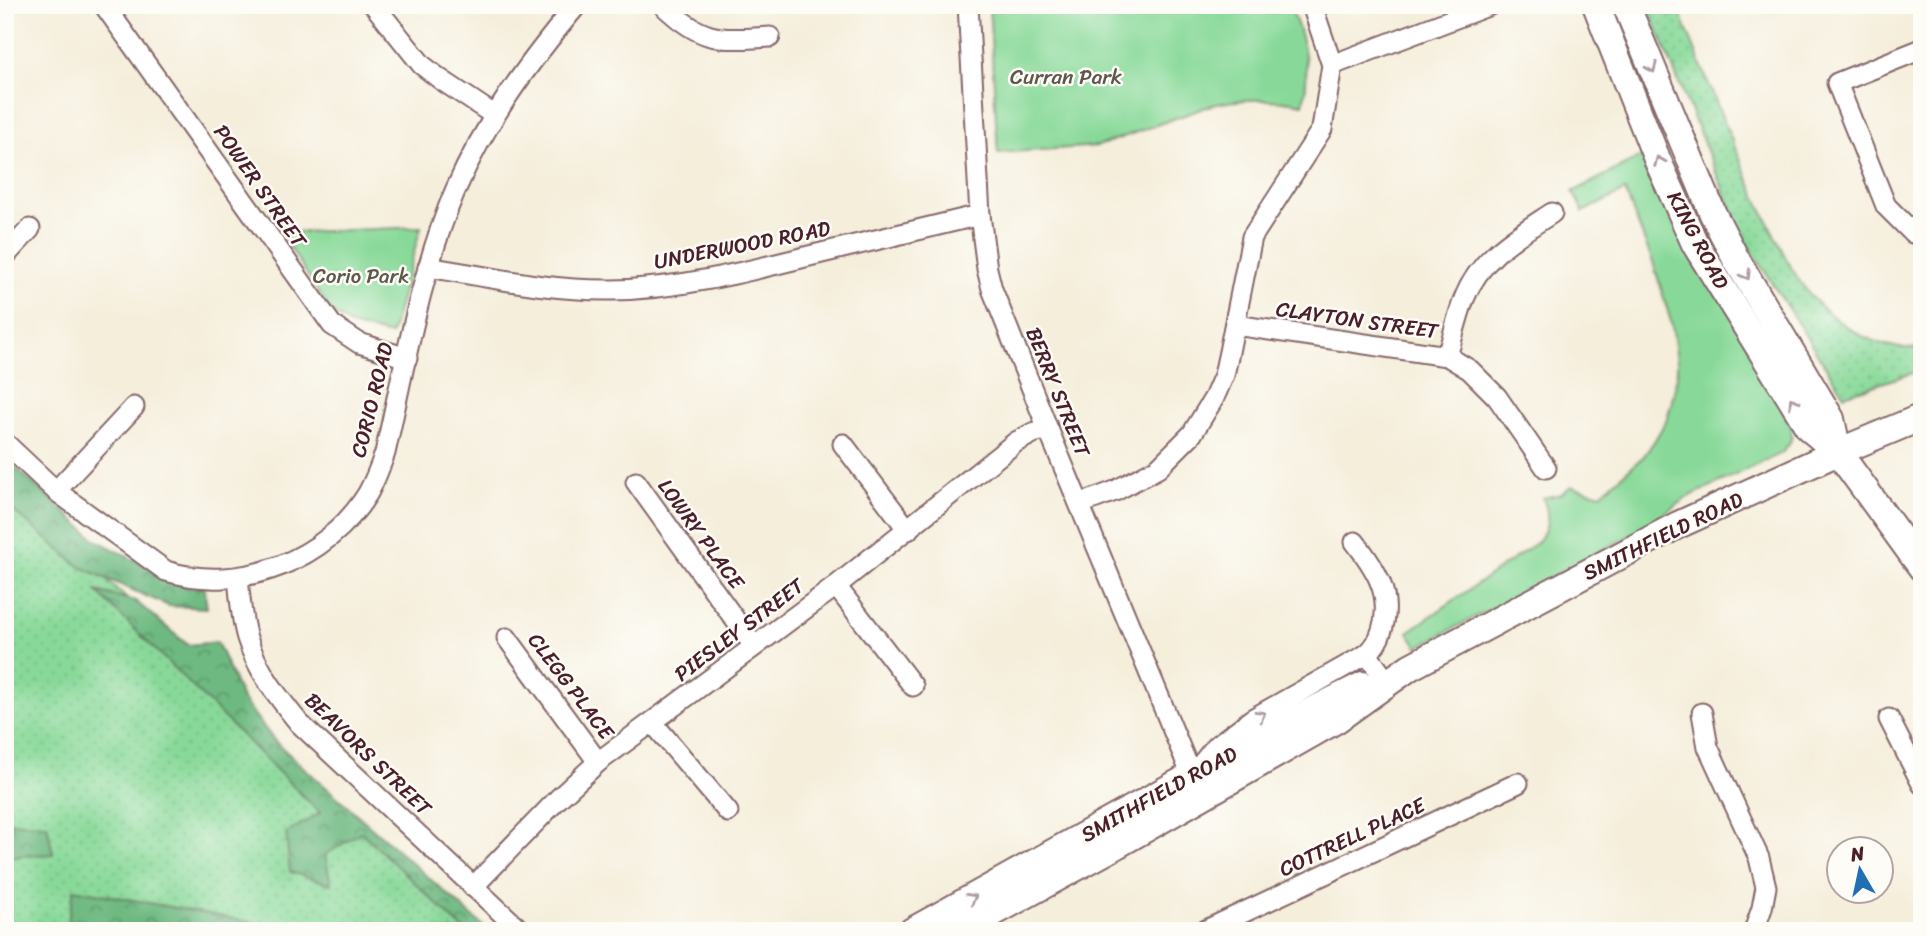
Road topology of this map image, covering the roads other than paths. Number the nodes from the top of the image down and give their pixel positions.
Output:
1 (104, 5) edge
2 (374, 5) edge
3 (577, 5) edge
4 (663, 5) edge
5 (968, 5) edge
6 (1312, 5) edge
7 (1490, 5) edge
8 (1596, 5) edge
9 (1626, 5) edge
10 (770, 37) dead end
11 (1922, 50) edge
12 (1332, 65) junction
13 (495, 115) junction
14 (1552, 213) dead end
15 (980, 215) junction
16 (30, 229) dead end
17 (1913, 233) dead end
18 (5, 256) edge
19 (428, 267) junction
20 (1235, 325) junction
21 (1447, 356) junction
22 (407, 358) junction
23 (134, 407) dead end
24 (1922, 417) edge
25 (1048, 429) junction
26 (5, 443) edge
27 (843, 443) dead end
28 (1838, 452) junction
29 (1546, 468) dead end
30 (636, 482) dead end
31 (55, 491) junction
32 (1080, 504) junction
33 (908, 530) junction
34 (1355, 542) dead end
35 (1922, 568) edge
36 (238, 577) junction
37 (836, 586) junction
38 (507, 638) dead end
39 (754, 646) junction
40 (1374, 664) junction
41 (1410, 667) junction
42 (913, 686) dead end
43 (1348, 712) junction
44 (1702, 713) dead end
45 (1889, 719) dead end
46 (653, 723) junction
47 (598, 762) junction
48 (1192, 776) junction
49 (1518, 783) dead end
50 (1922, 784) edge
51 (728, 812) dead end
52 (1066, 873) junction
53 (473, 887) junction
54 (521, 931) edge
55 (912, 931) edge
56 (960, 931) edge
57 (1204, 931) edge
58 (1754, 931) edge

1 - 22 street, POWER STREET
2 - 13 street
3 - 13 street, CORIO ROAD
4 - 10 street
5 - 15 street, BERRY STREET
6 - 12 street
7 - 12 street
28 -> 8 main road, KING ROAD
9 -> 28 main road, KING ROAD
11 - 17 street
12 - 20 street
13 - 19 street, CORIO ROAD
14 - 21 street
15 - 19 street, UNDERWOOD ROAD
15 - 25 street, BERRY STREET
16 - 18 street
19 - 22 street, CORIO ROAD
20 - 21 street, CLAYTON STREET
20 - 32 street
21 - 29 street, CLAYTON STREET
22 - 36 street, CORIO ROAD
23 - 31 street
24 - 28 main road, SMITHFIELD ROAD
25 - 32 street, BERRY STREET
25 - 33 street, PIESLEY STREET
26 - 31 street, CORIO ROAD
27 - 33 street
28 - 35 main road, KING ROAD
28 - 41 main road, SMITHFIELD ROAD
30 - 39 street, LOWRY PLACE
31 - 36 street, CORIO ROAD
32 - 48 street, BERRY STREET
33 - 37 street, PIESLEY STREET
34 - 40 street
36 - 53 street, BEAVORS STREET
37 - 39 street, PIESLEY STREET
37 - 42 street
38 - 47 street, CLEGG PLACE
39 - 46 street, PIESLEY STREET
40 - 41 main road, SMITHFIELD ROAD
48 -> 40 main road, SMITHFIELD ROAD
41 - 43 main road, SMITHFIELD ROAD
43 - 48 main road
43 - 52 main road, SMITHFIELD ROAD
44 - 58 street
45 - 50 street
46 - 47 street, PIESLEY STREET
46 - 51 street
47 - 53 street, PIESLEY STREET
48 - 52 main road
55 -> 48 main road, SMITHFIELD ROAD
49 - 57 street, COTTRELL PLACE
52 - 56 main road, SMITHFIELD ROAD
53 - 54 street, BEAVORS STREET

